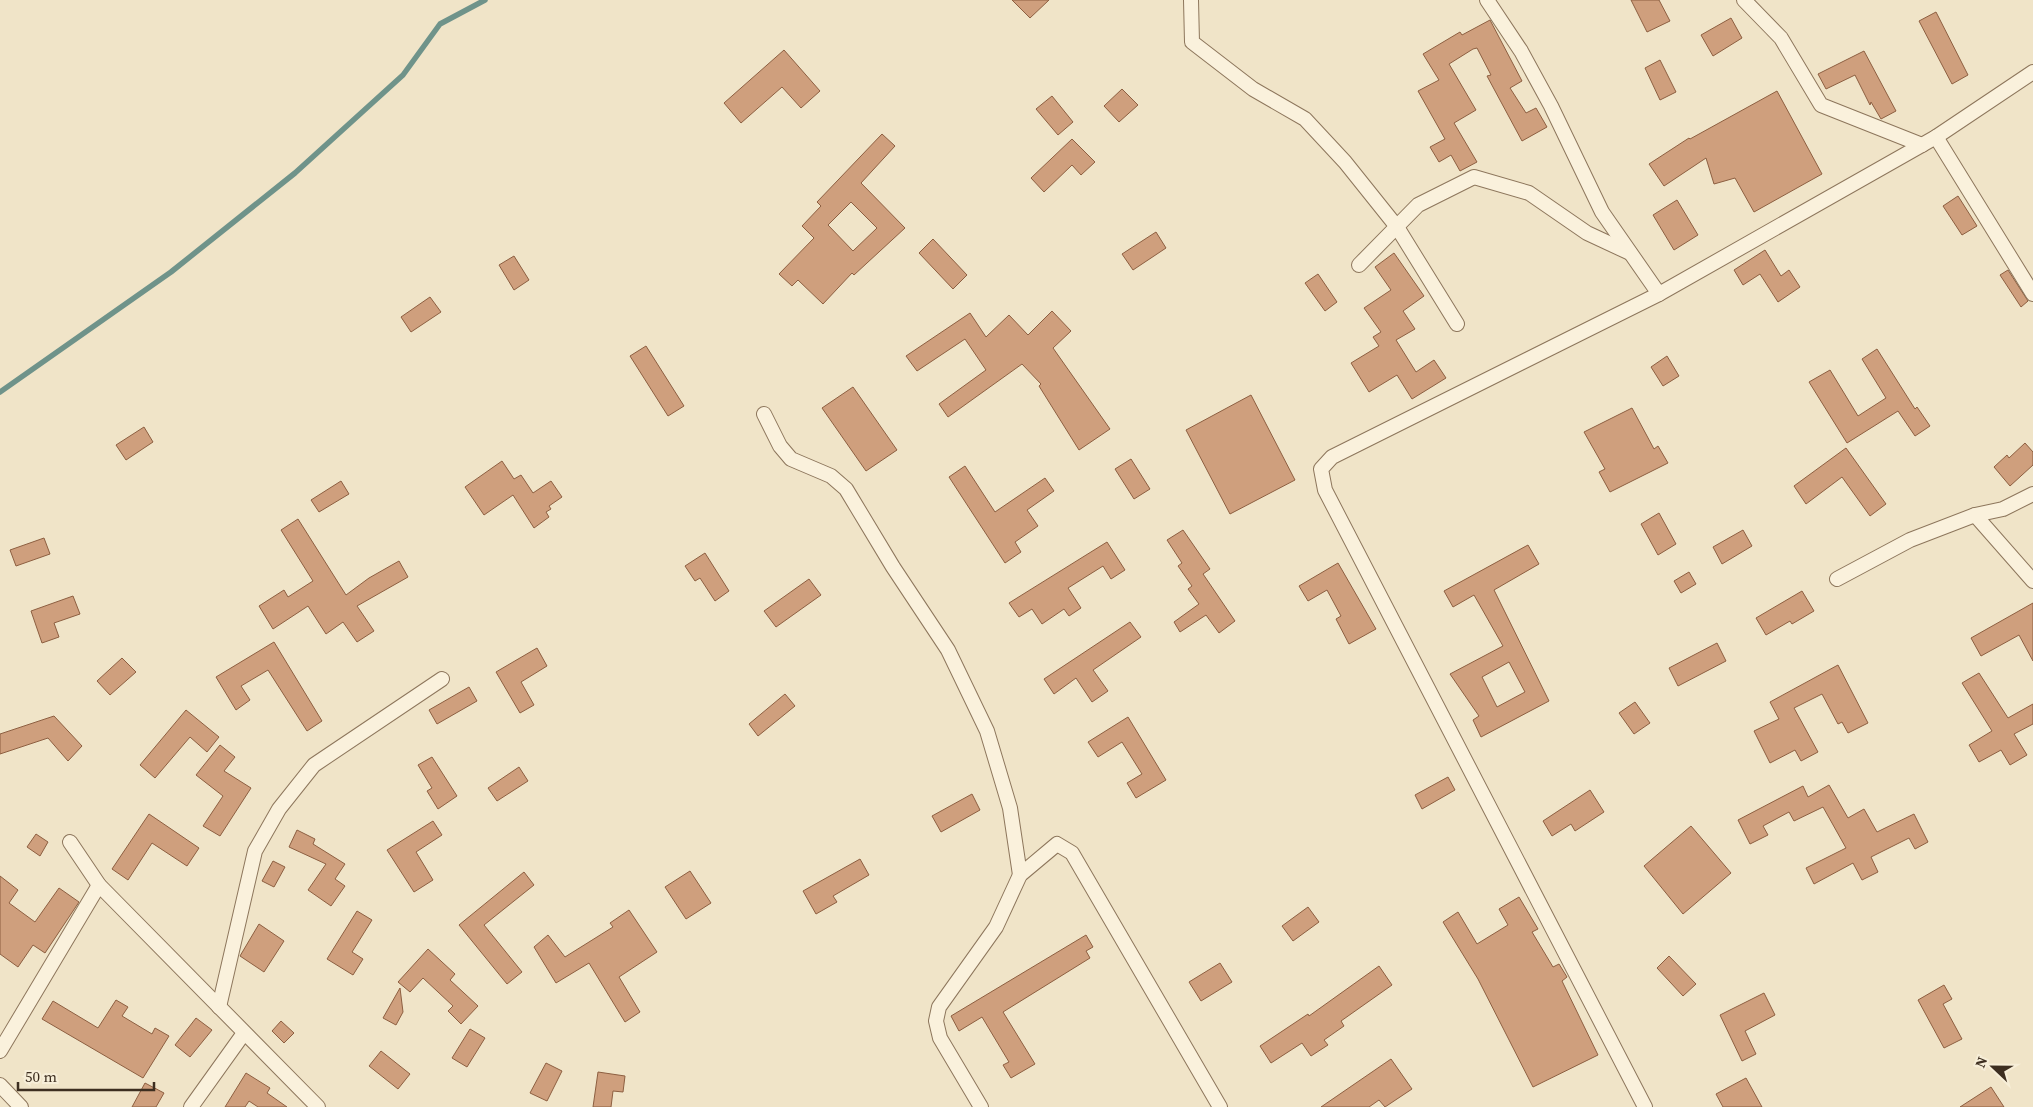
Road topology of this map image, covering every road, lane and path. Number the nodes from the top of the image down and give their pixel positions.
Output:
1 (1191, 0) edge
2 (1487, 0) edge
3 (1744, 0) edge
4 (2033, 72) edge
5 (1936, 137) junction
6 (1922, 145) junction
7 (1397, 227) junction
8 (1630, 253) junction
9 (1359, 266) dead end
10 (1659, 294) junction
11 (2033, 294) edge
12 (1457, 324) dead end
13 (764, 414) dead end
14 (2033, 494) edge
15 (1975, 515) junction
16 (1837, 579) dead end
17 (2033, 582) edge
18 (442, 678) dead end
19 (70, 842) dead end
20 (1020, 875) junction
21 (98, 885) junction
22 (219, 1007) junction
23 (244, 1033) junction
24 (0, 1051) edge
25 (0, 1085) edge
26 (21, 1107) edge
27 (191, 1107) edge
28 (318, 1107) edge
29 (981, 1107) edge
30 (1220, 1107) edge
31 (1645, 1107) edge

1 - 7 street
2 - 8 street
3 - 6 street
4 - 5 street
5 - 6 street
5 - 11 street
6 - 10 street
7 - 8 street
7 - 9 street
7 - 12 street
8 - 10 street
10 - 31 street
13 - 20 street
14 - 15 street
15 - 16 street
15 - 17 street
18 - 22 street
19 - 21 street
20 - 29 street
20 - 30 street
21 - 22 street
21 - 24 street
22 - 23 street
23 - 27 street
23 - 28 street
25 - 26 street

